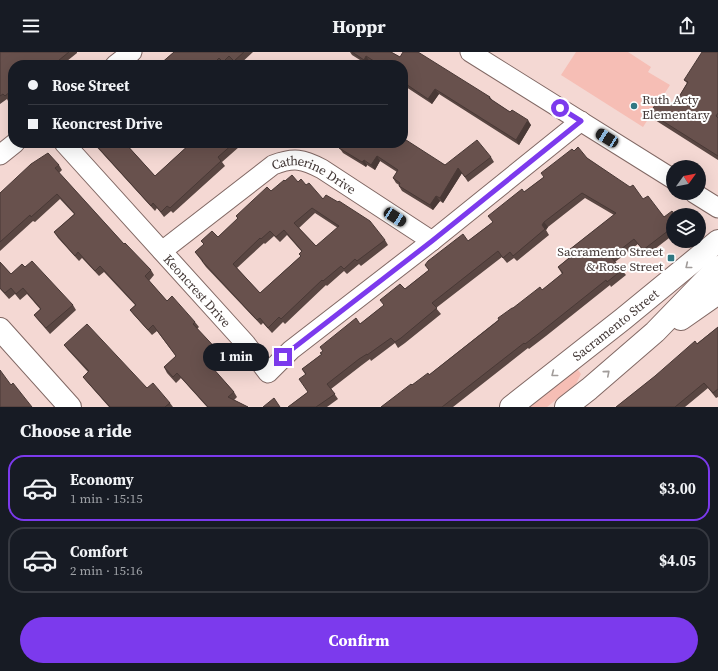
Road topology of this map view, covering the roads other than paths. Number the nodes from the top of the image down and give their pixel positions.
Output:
1 (132, 52) edge
2 (470, 52) edge
3 (122, 60) edge
4 (581, 121) junction
5 (9, 148) edge
6 (69, 148) edge
7 (0, 155) edge
8 (666, 176) edge
9 (705, 200) edge
10 (718, 208) edge
11 (432, 241) junction
12 (718, 241) edge
13 (162, 251) junction
14 (718, 267) edge
15 (718, 293) edge
16 (0, 329) edge
17 (655, 332) junction
18 (70, 407) edge
19 (511, 407) edge
20 (566, 407) edge

1 - 3 street
2 - 4 street
4 - 8 street
4 - 11 street, Keoncrest Drive
5 - 7 street
6 - 13 street, Keoncrest Drive
9 - 10 street
11 - 13 street, Catherine Drive
11 - 13 street, Keoncrest Drive
12 -> 19 street, Sacramento Street
14 - 17 street, Sacramento Street
15 - 17 street
16 - 18 street
20 -> 17 street, Sacramento Street

